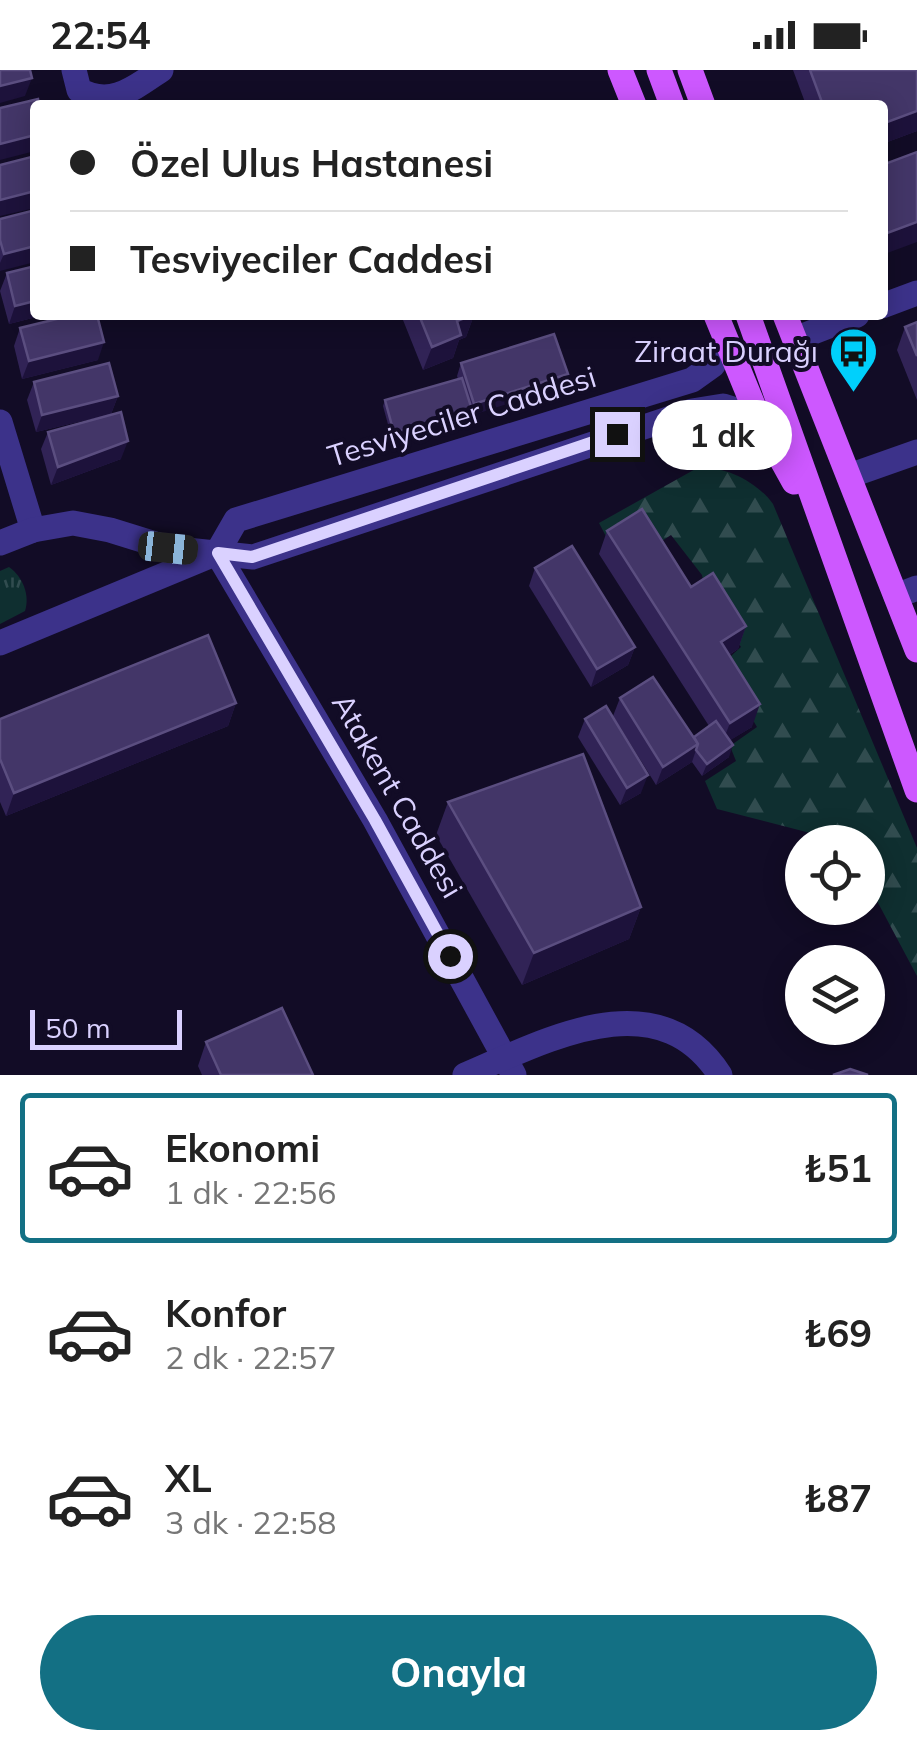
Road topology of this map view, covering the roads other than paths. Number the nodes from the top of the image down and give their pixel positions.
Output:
1 (74, 70) edge
2 (161, 70) edge
3 (620, 70) edge
4 (659, 70) edge
5 (690, 70) edge
6 (708, 70) edge
7 (632, 100) edge
8 (670, 100) edge
9 (701, 100) edge
10 (718, 100) edge
11 (917, 292) edge
12 (888, 304) edge
13 (718, 320) edge
14 (750, 320) edge
15 (830, 320) edge
16 (790, 327) edge
17 (727, 342) junction
18 (758, 417) junction
19 (0, 422) edge
20 (917, 452) edge
21 (849, 476) junction
22 (34, 530) junction
23 (0, 543) edge
24 (830, 547) junction
25 (218, 553) junction
26 (909, 609) edge
27 (0, 643) edge
28 (917, 650) edge
29 (917, 790) edge
30 (510, 1066) edge
31 (465, 1075) edge
32 (720, 1075) edge

1 - 2 street
3 - 7 main road
4 - 8 main road
5 - 9 main road
6 - 10 main road
11 - 12 street
13 - 17 main road
14 - 24 main road
15 - 16 street
16 - 21 main road
17 - 18 main road
17 - 25 street, Tesviyeciler Caddesi
18 - 24 main road
18 - 25 street, Tesviyeciler Caddesi
19 - 22 street
20 - 21 street
21 - 26 main road
22 - 23 street
22 - 25 street
24 - 29 main road
25 - 27 street, Tesviyeciler Caddesi
25 - 30 street, Atakent Caddesi
26 - 28 main road
30 - 31 street
30 - 32 street

